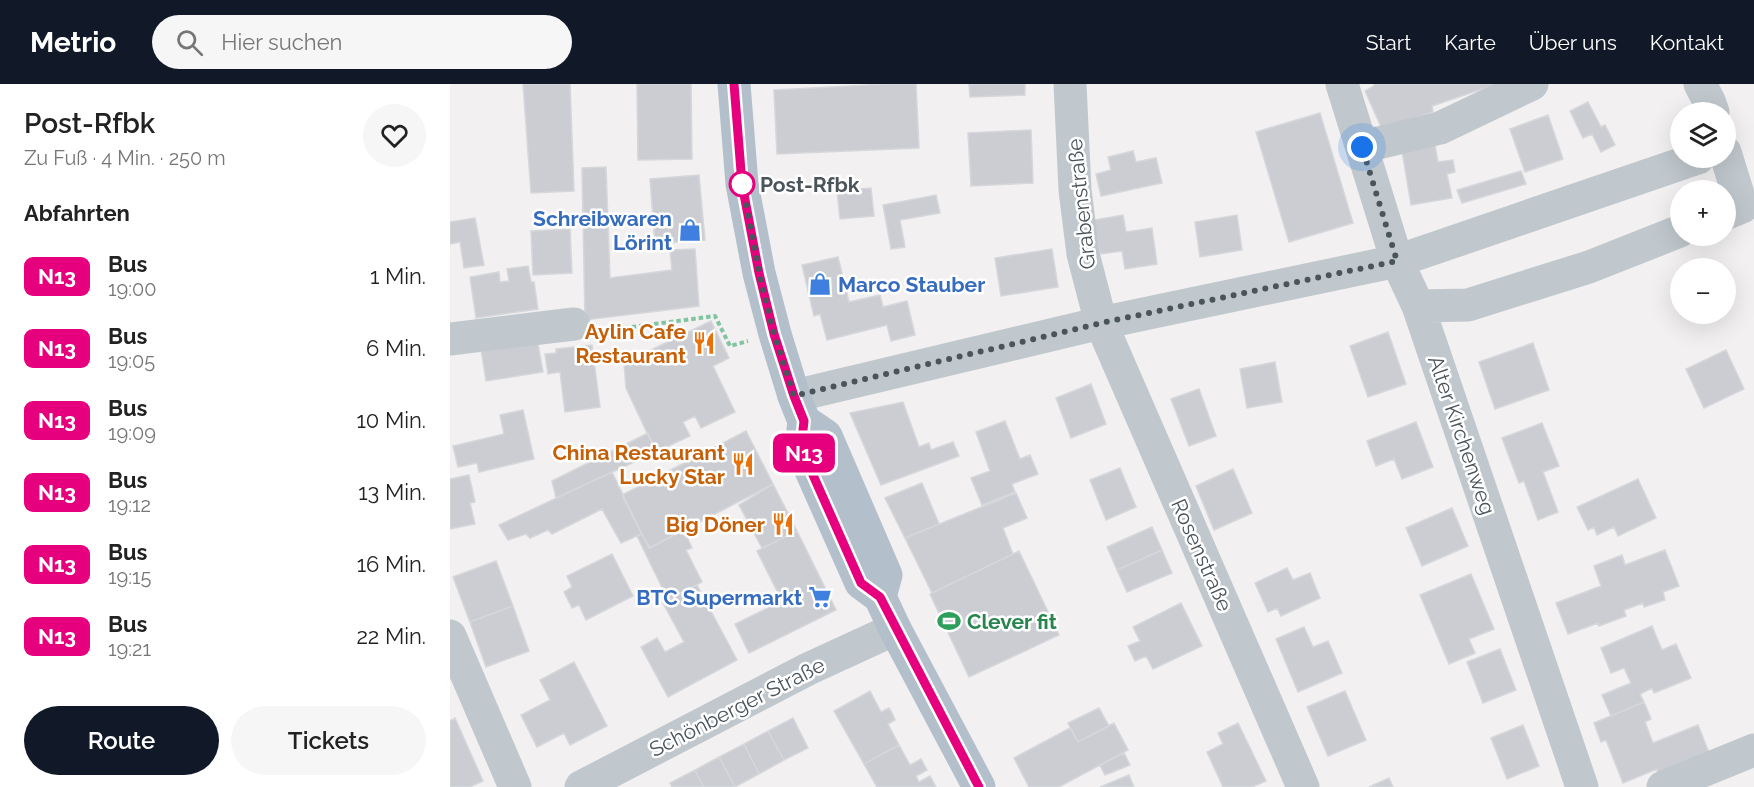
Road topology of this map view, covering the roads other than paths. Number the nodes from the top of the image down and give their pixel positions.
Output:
1 (734, 84) edge
2 (1070, 84) edge
3 (1342, 84) edge
4 (1532, 84) edge
5 (1700, 84) edge
6 (1709, 102) edge
7 (1362, 147) junction
8 (1670, 168) edge
9 (1736, 188) edge
10 (1736, 209) edge
11 (1670, 235) edge
12 (1397, 261) junction
13 (1418, 306) junction
14 (1101, 323) junction
15 (574, 324) road end
16 (450, 339) edge
17 (799, 409) junction
18 (895, 629) junction
19 (450, 636) edge
20 (1754, 750) edge
21 (515, 787) edge
22 (581, 787) edge
23 (979, 787) edge
24 (1303, 787) edge
25 (1582, 787) edge
26 (1663, 787) edge

1 - 17 main road
2 - 14 street, Grabenstraße
3 - 7 street, Alter Kirchenweg
4 - 7 street
5 - 6 street
7 - 12 street, Alter Kirchenweg
8 - 12 street
9 - 10 street
11 - 13 street
12 - 13 street, Alter Kirchenweg
12 - 14 street
13 - 25 street, Alter Kirchenweg
14 - 17 street
14 - 24 street, Rosenstraße
15 - 16 street
17 - 18 main road
18 - 22 street, Schönberger Straße
18 - 23 main road
19 - 21 street
20 - 26 street

